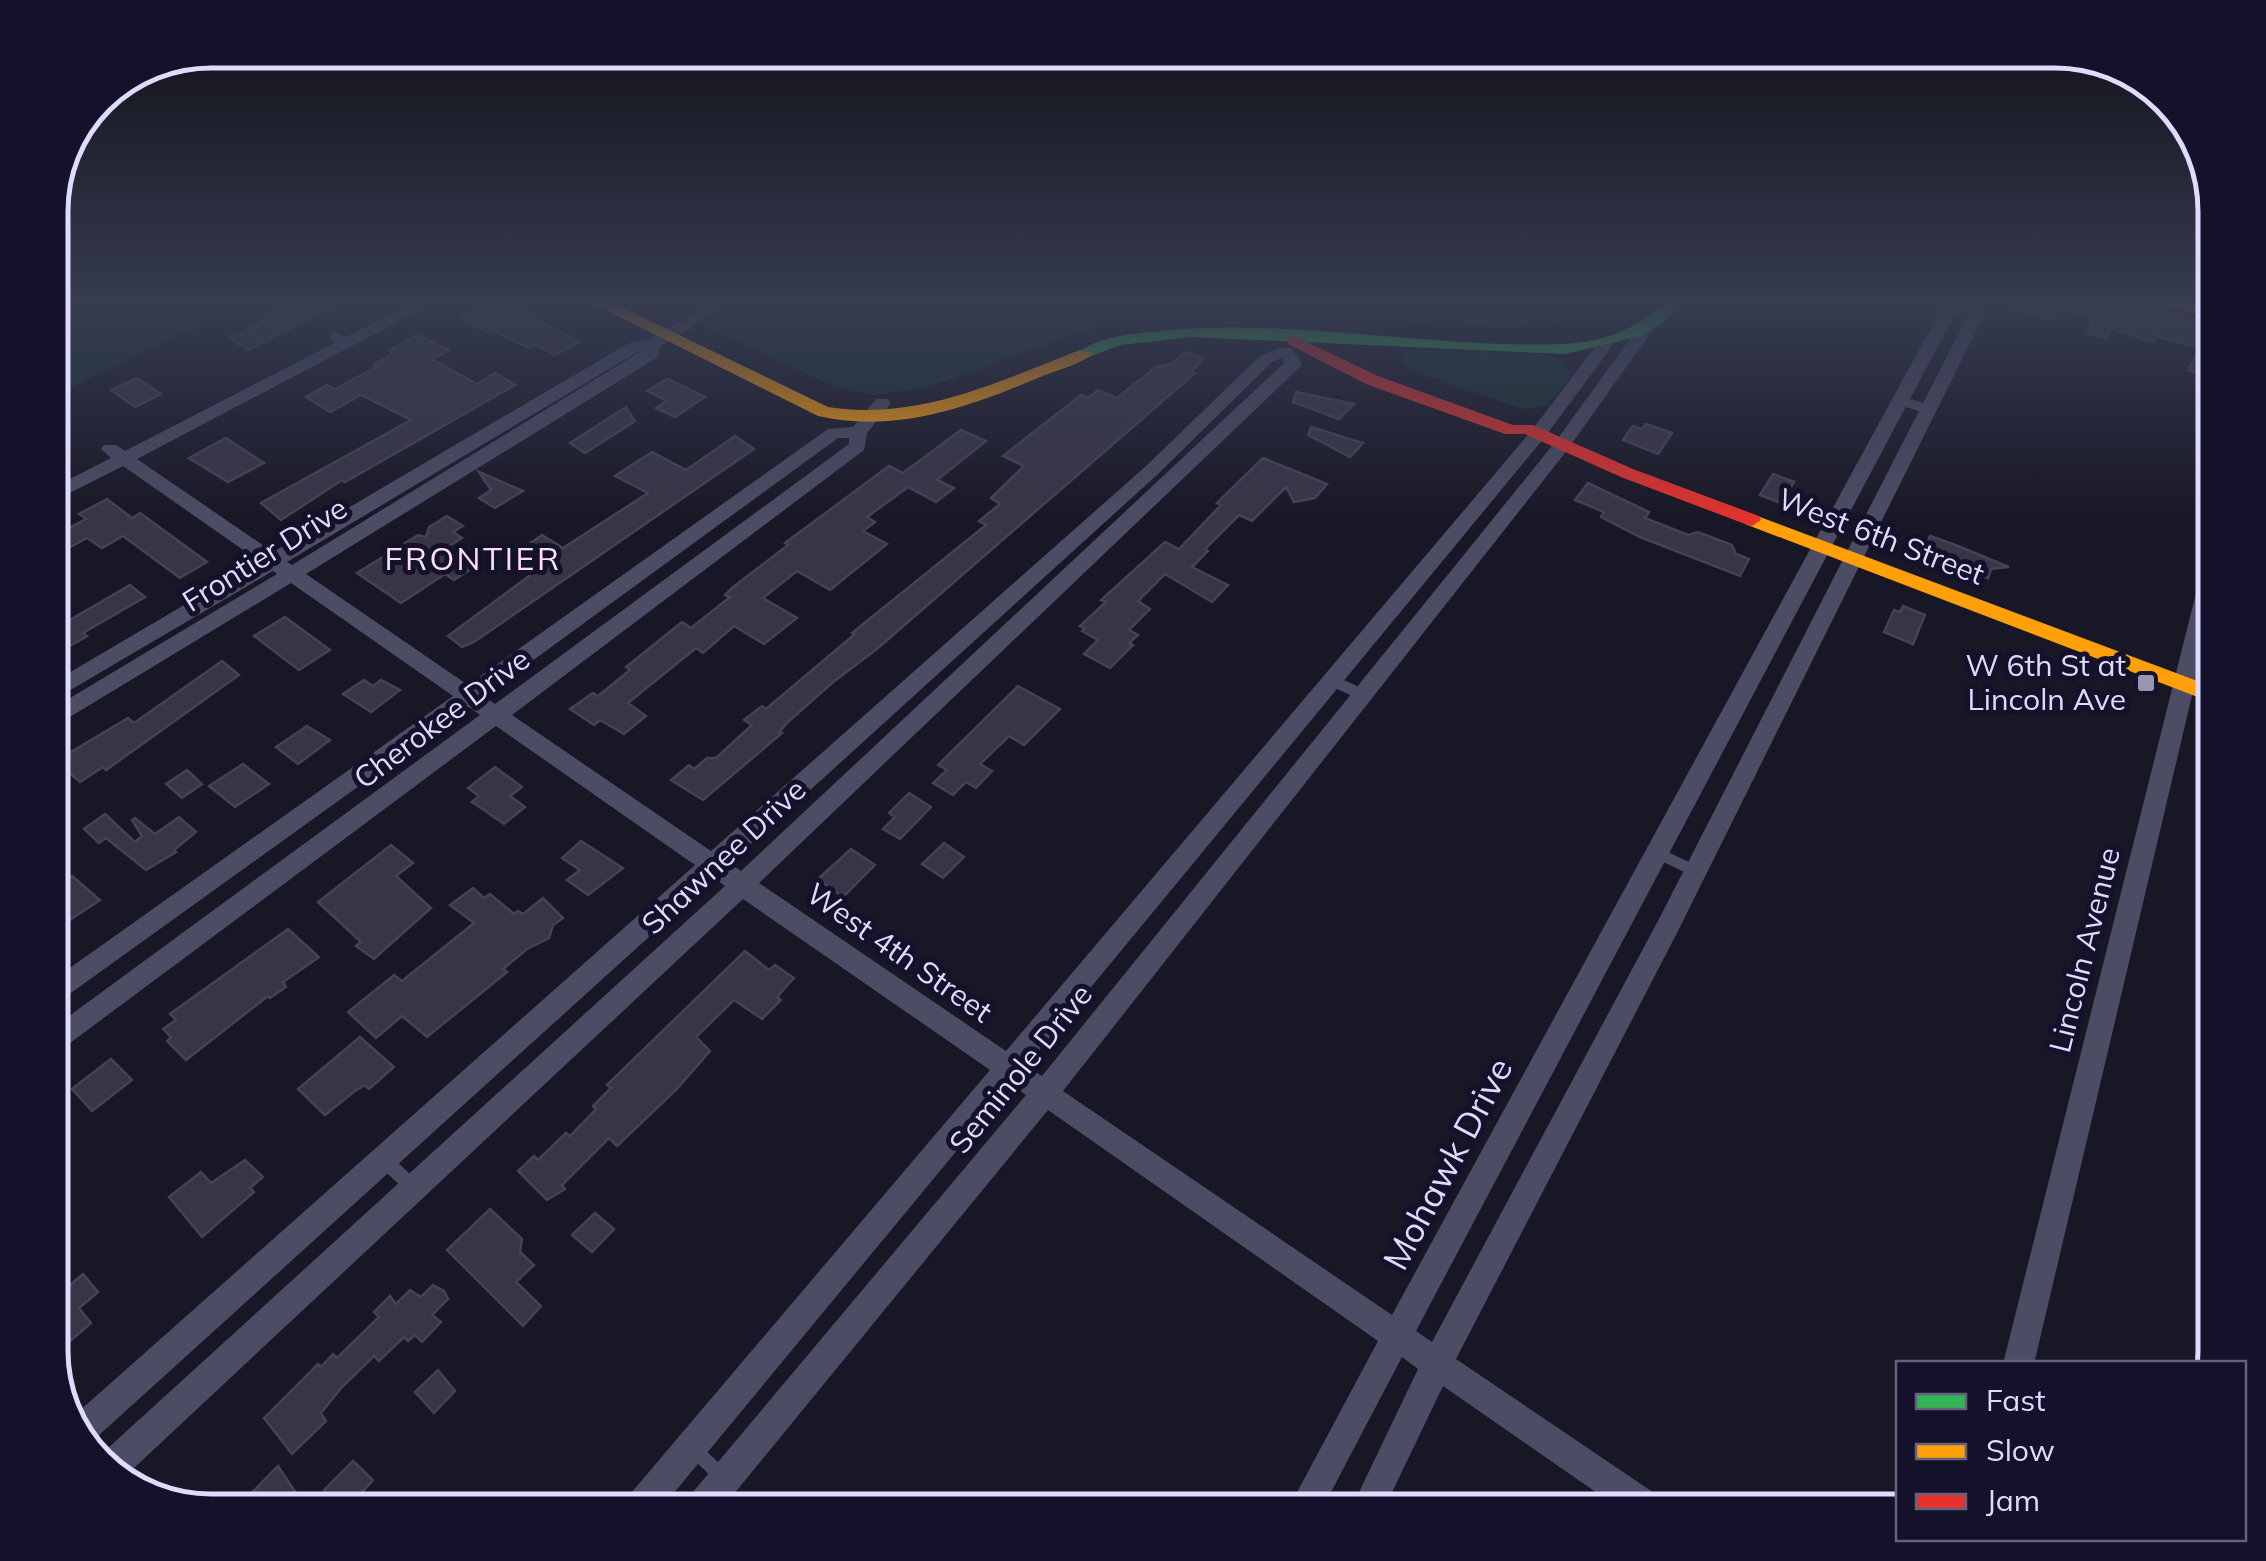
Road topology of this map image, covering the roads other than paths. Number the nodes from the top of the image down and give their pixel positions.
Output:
1 (274, 374) edge
2 (615, 374) edge
3 (778, 374) edge
4 (1033, 374) edge
5 (1281, 374) edge
6 (1360, 374) edge
7 (1408, 374) edge
8 (1582, 374) edge
9 (1596, 374) edge
10 (1916, 374) edge
11 (1945, 374) edge
12 (1902, 401) junction
13 (1927, 410) junction
14 (867, 415) junction
15 (1532, 432) junction
16 (1562, 445) junction
17 (117, 454) junction
18 (68, 473) edge
19 (68, 485) edge
20 (1823, 548) junction
21 (1852, 559) junction
22 (1063, 565) junction
23 (280, 569) junction
24 (2198, 621) edge
25 (1332, 681) junction
26 (2182, 683) junction
27 (68, 684) edge
28 (2198, 689) edge
29 (1361, 694) junction
30 (467, 698) junction
31 (68, 709) edge
32 (496, 717) junction
33 (1658, 853) junction
34 (712, 864) junction
35 (1695, 871) junction
36 (743, 884) junction
37 (68, 984) edge
38 (68, 1033) edge
39 (1009, 1070) junction
40 (1044, 1094) junction
41 (384, 1160) junction
42 (414, 1188) junction
43 (1397, 1338) junction
44 (2019, 1361) edge
45 (1437, 1364) junction
46 (89, 1425) edge
47 (692, 1448) junction
48 (119, 1460) edge
49 (726, 1478) junction
50 (653, 1494) edge
51 (713, 1494) edge
52 (1312, 1494) edge
53 (1374, 1494) edge
54 (1626, 1494) edge

1 - 17 street
2 - 23 street, Frontier Drive
3 - 14 main road
4 - 14 main road, Cherokee Drive
5 - 22 street, Shawnee Drive
6 - 15 main road, West 6th Street
7 - 15 main road, West 6th Street
8 - 15 street, Seminole Drive
9 - 16 street, Seminole Drive
10 - 12 street, Mohawk Drive
11 - 13 street, Mohawk Drive
12 - 13 lane
12 - 20 street, Mohawk Drive
13 - 21 street, Mohawk Drive
14 - 30 street, Cherokee Drive
14 - 32 street, Cherokee Drive
15 - 16 main road, West 6th Street
15 - 25 street, Seminole Drive
16 - 20 main road, West 6th Street
16 - 29 street, Seminole Drive
17 - 18 street
17 - 19 street
17 - 23 street, West 4th Street
20 - 21 main road, West 6th Street
20 - 33 street, Mohawk Drive
21 - 26 main road, West 6th Street
21 - 35 street, Mohawk Drive
22 - 34 street, Shawnee Drive
22 - 36 street, Shawnee Drive
23 - 27 street, Frontier Drive
23 - 30 street, West 4th Street
23 - 31 street, Frontier Drive
24 - 26 street, Lincoln Avenue
25 - 29 lane
25 - 39 street, Seminole Drive
26 - 28 main road, West 6th Street
26 - 44 street, Lincoln Avenue
29 - 40 street, Seminole Drive
30 - 32 street, West 4th Street
30 - 37 street, Cherokee Drive
32 - 34 street, West 4th Street
32 - 38 street, Cherokee Drive
33 - 35 lane
33 - 43 street, Mohawk Drive
34 - 36 street, West 4th Street
34 - 41 street, Shawnee Drive
35 - 45 street, Mohawk Drive
36 - 39 street, West 4th Street
36 - 42 street, Shawnee Drive
39 - 40 street, West 4th Street
39 - 47 street, Seminole Drive
40 - 43 street, West 4th Street
40 - 49 street, Seminole Drive
41 - 42 lane
41 - 46 street, Shawnee Drive
42 - 48 street, Shawnee Drive
43 - 45 street, West 4th Street
43 - 52 street, Mohawk Drive
45 - 53 street, Mohawk Drive
45 - 54 street, West 4th Street
47 - 49 lane
47 - 50 street, Seminole Drive
49 - 51 street, Seminole Drive

